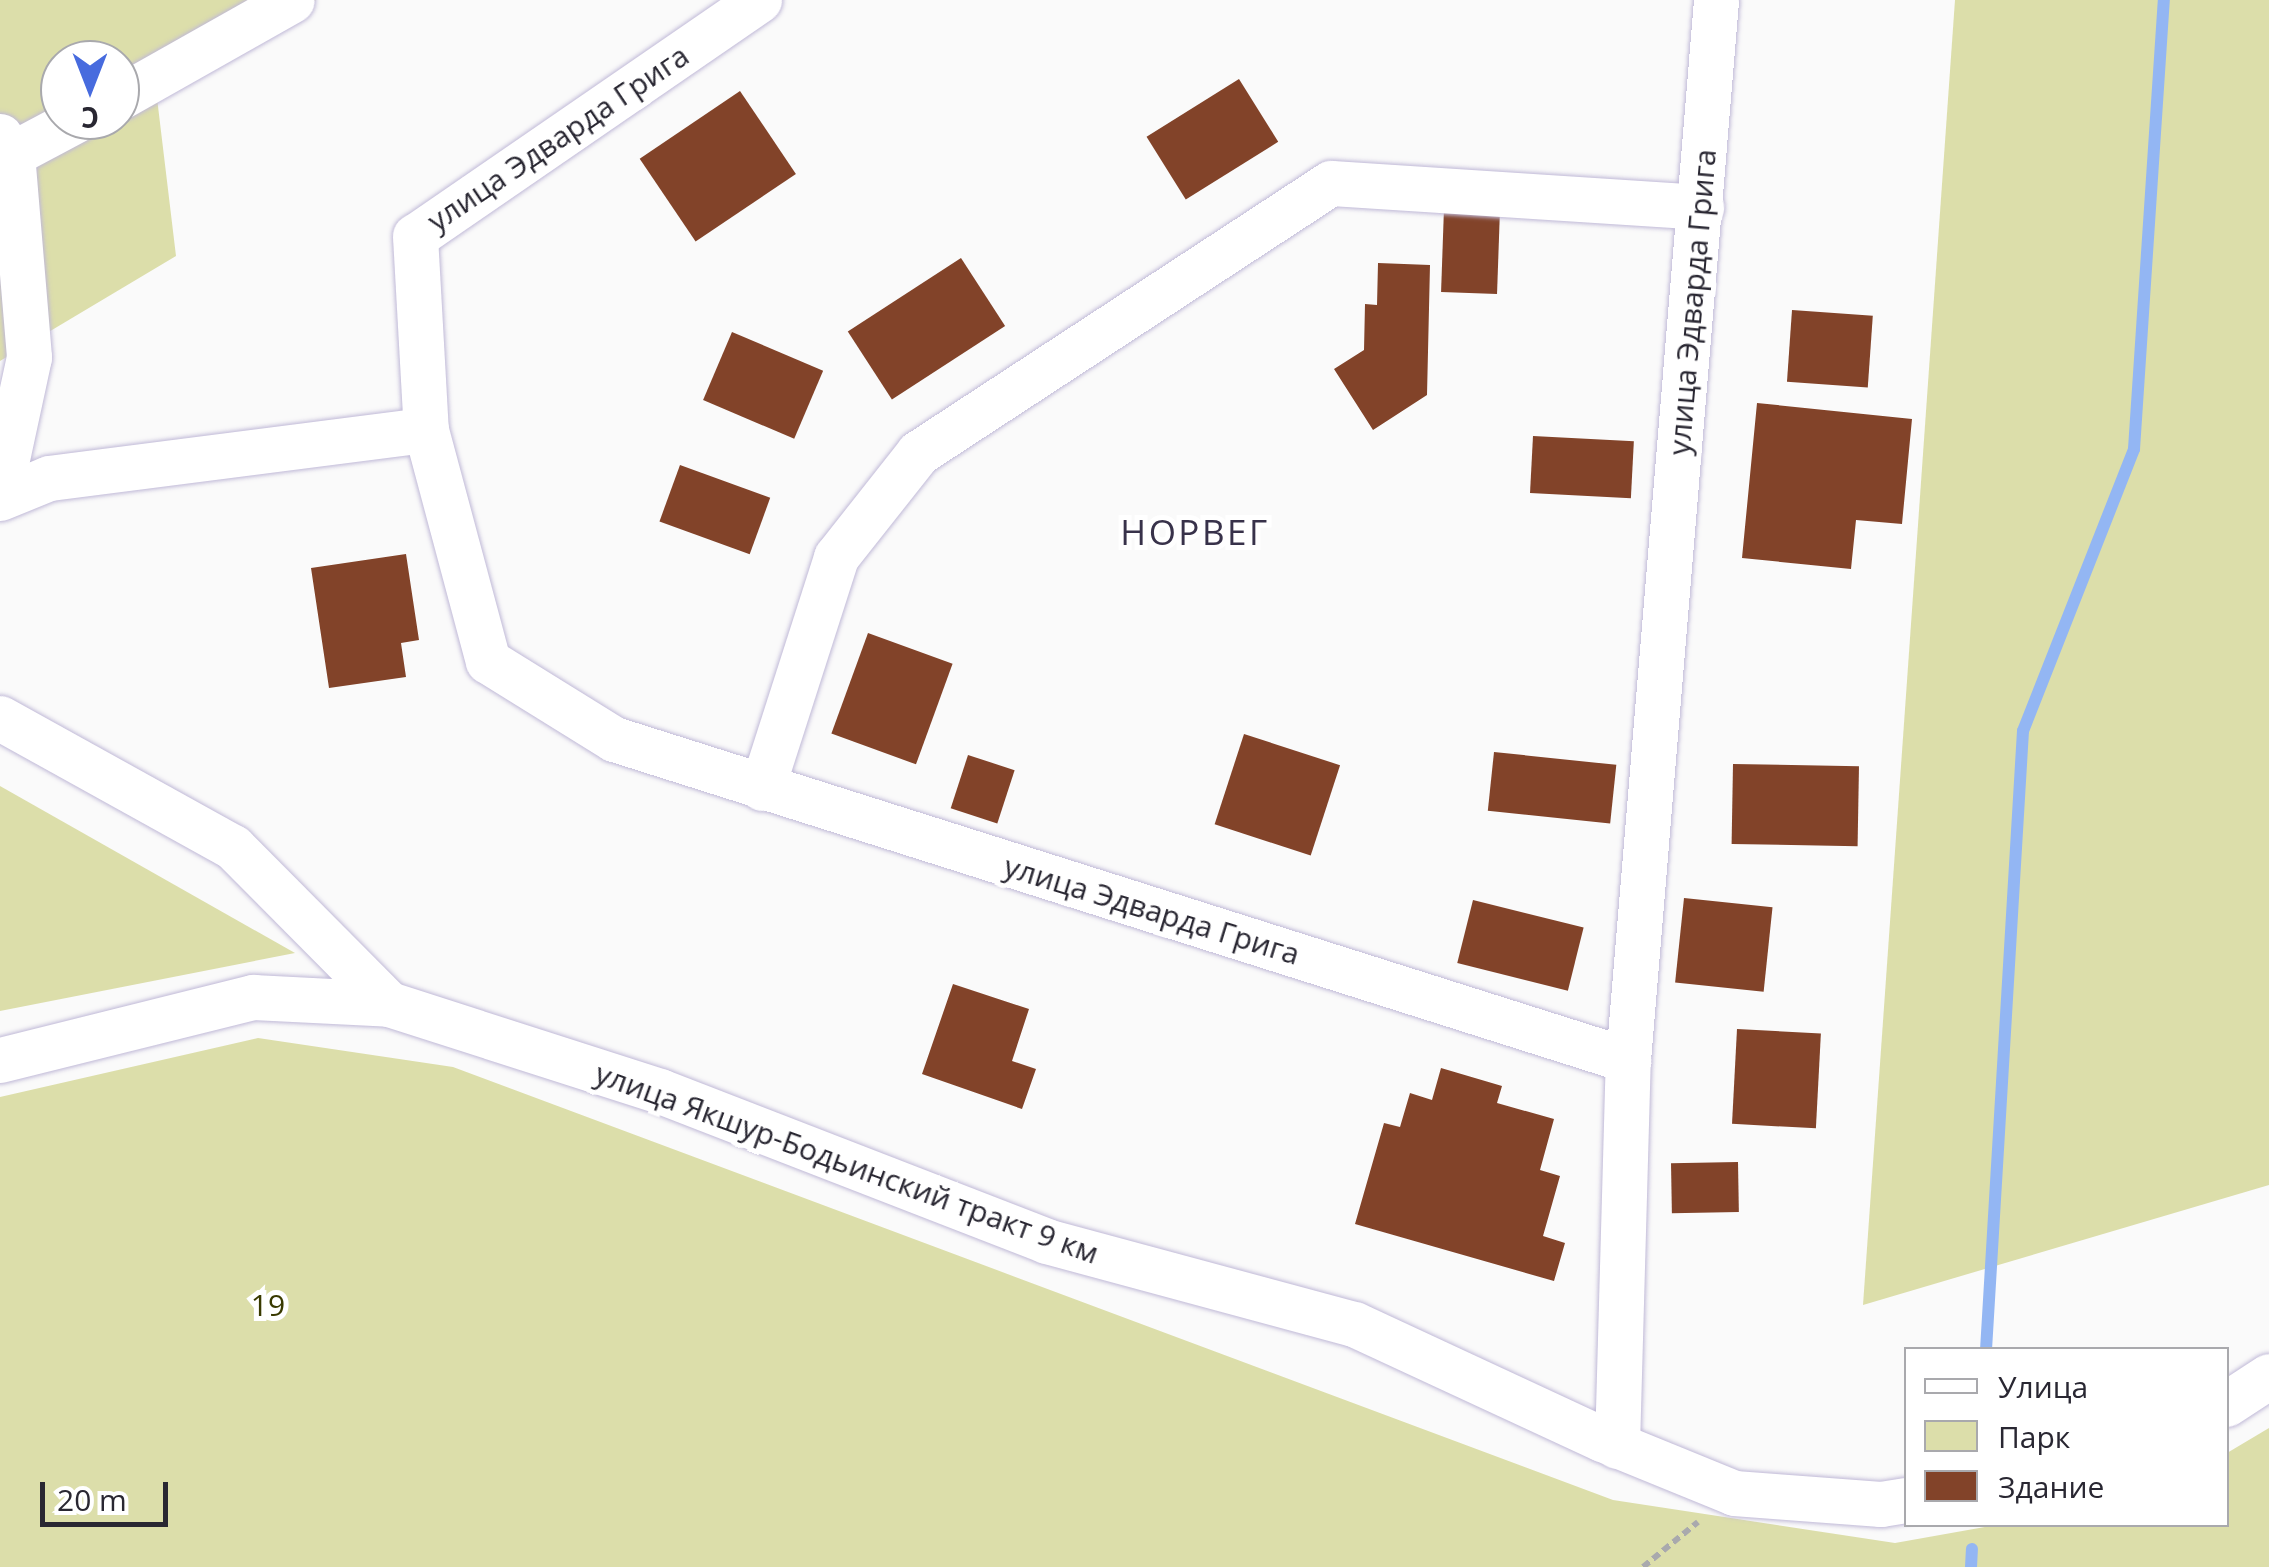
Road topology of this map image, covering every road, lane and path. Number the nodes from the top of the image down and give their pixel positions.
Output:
1 (292, 0) edge
2 (759, 0) edge
3 (1716, 0) edge
4 (140, 86) edge
5 (40, 133) edge
6 (6, 145) edge
7 (1701, 207) junction
8 (426, 430) junction
9 (0, 490) edge
10 (0, 498) edge
11 (0, 718) edge
12 (762, 788) junction
13 (389, 1004) junction
14 (0, 1060) edge
15 (1628, 1060) junction
16 (2269, 1376) edge
17 (2229, 1402) edge
18 (1617, 1446) junction
19 (1734, 1493) junction
20 (1904, 1500) edge
21 (1643, 1567) edge

1 - 4 street
2 - 8 street, улица Эдварда Грига
3 - 7 street, улица Эдварда Грига
5 - 6 street
6 - 9 street
7 - 12 street
7 - 15 street, улица Эдварда Грига
8 - 10 street
8 - 12 street, улица Эдварда Грига
11 - 13 street
12 - 15 street, улица Эдварда Грига
13 - 14 street, улица Якшур-Бодьинский тракт 9 км
13 - 18 street, улица Якшур-Бодьинский тракт 9 км
15 - 18 street
16 - 17 street
18 - 19 street, улица Якшур-Бодьинский тракт 9 км
19 - 20 street, улица Якшур-Бодьинский тракт 9 км
19 - 21 path

